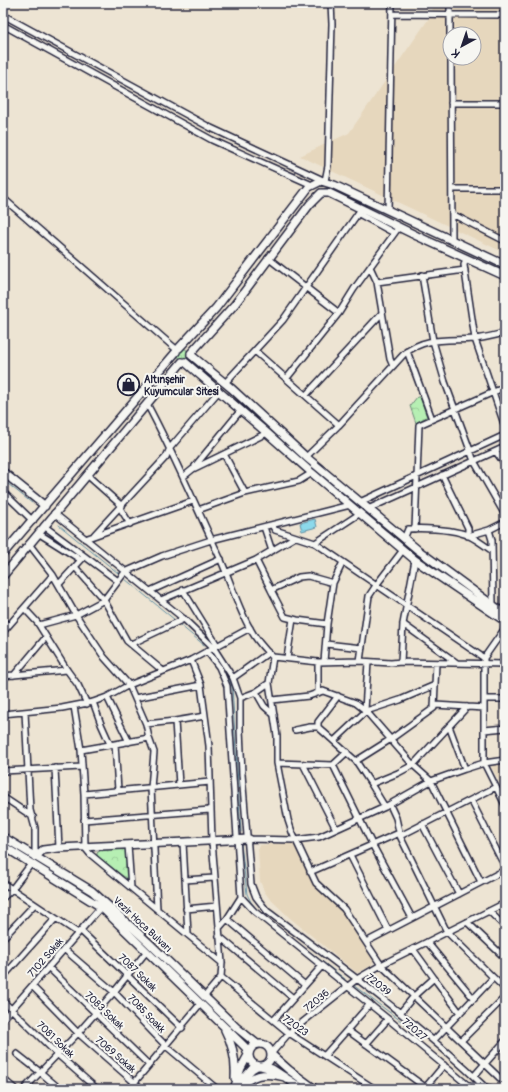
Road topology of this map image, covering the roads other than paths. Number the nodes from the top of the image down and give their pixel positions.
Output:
1 (331, 3) edge
2 (392, 3) edge
3 (450, 3) edge
4 (392, 14) junction
5 (3, 15) edge
6 (450, 15) junction
7 (505, 15) edge
8 (3, 25) edge
9 (450, 26) edge
10 (451, 66) edge
11 (505, 102) edge
12 (451, 103) junction
13 (325, 182) junction
14 (312, 185) junction
15 (452, 189) junction
16 (505, 189) edge
17 (3, 198) edge
18 (388, 210) junction
19 (360, 211) junction
20 (452, 214) junction
21 (397, 230) junction
22 (452, 240) junction
23 (505, 241) edge
24 (268, 258) junction
25 (466, 258) junction
26 (505, 265) edge
27 (370, 267) junction
28 (465, 270) junction
29 (422, 275) junction
30 (505, 276) edge
31 (377, 282) junction
32 (306, 286) junction
33 (339, 313) junction
34 (382, 313) junction
35 (505, 334) edge
36 (475, 339) junction
37 (433, 341) junction
38 (177, 350) junction
39 (255, 351) junction
40 (407, 351) junction
41 (193, 352) junction
42 (186, 364) junction
43 (393, 366) junction
44 (287, 378) junction
45 (225, 383) junction
46 (505, 386) edge
47 (219, 391) junction
48 (493, 392) junction
49 (306, 395) junction
50 (147, 404) junction
51 (455, 409) junction
52 (241, 410) junction
53 (432, 419) junction
54 (339, 425) junction
55 (505, 427) edge
56 (267, 432) junction
57 (505, 435) edge
58 (505, 447) edge
59 (170, 448) junction
60 (470, 451) junction
61 (496, 452) junction
62 (224, 454) junction
63 (306, 457) junction
64 (474, 461) junction
65 (505, 464) edge
66 (193, 469) junction
67 (3, 472) edge
68 (312, 473) junction
69 (87, 475) junction
70 (442, 475) junction
71 (417, 476) junction
72 (183, 477) junction
73 (417, 487) junction
74 (3, 492) edge
75 (244, 493) junction
76 (193, 500) junction
77 (360, 502) junction
78 (350, 505) junction
79 (45, 506) junction
80 (121, 507) junction
81 (368, 509) junction
82 (198, 510) junction
83 (54, 514) junction
84 (359, 514) junction
85 (505, 515) edge
86 (33, 521) junction
87 (505, 522) edge
88 (130, 524) junction
89 (272, 525) junction
90 (44, 526) junction
91 (264, 527) junction
92 (415, 529) junction
93 (489, 530) junction
94 (38, 533) junction
95 (94, 535) junction
96 (468, 536) junction
97 (295, 537) junction
98 (85, 538) junction
99 (404, 539) junction
100 (211, 540) junction
101 (314, 543) junction
102 (30, 544) junction
103 (403, 550) junction
104 (491, 550) junction
105 (272, 551) junction
106 (3, 554) edge
107 (83, 558) junction
108 (221, 559) junction
109 (256, 560) junction
110 (415, 560) junction
111 (343, 562) junction
112 (75, 567) junction
113 (125, 572) junction
114 (226, 572) junction
115 (53, 575) junction
116 (3, 576) edge
117 (118, 580) junction
118 (333, 583) junction
119 (59, 584) junction
120 (376, 584) junction
121 (183, 590) junction
122 (271, 590) junction
123 (150, 591) junction
124 (104, 600) junction
125 (161, 600) junction
126 (492, 604) junction
127 (407, 606) junction
128 (24, 608) junction
129 (505, 614) edge
130 (76, 615) junction
131 (184, 619) junction
132 (293, 619) junction
133 (3, 621) edge
134 (505, 621) edge
135 (327, 624) junction
136 (403, 624) junction
137 (39, 625) junction
138 (8, 626) junction
139 (250, 628) junction
140 (505, 628) edge
141 (3, 632) edge
142 (46, 637) junction
143 (131, 644) junction
144 (326, 644) junction
145 (215, 646) junction
146 (362, 648) junction
147 (207, 651) junction
148 (268, 653) junction
149 (273, 657) junction
150 (287, 658) junction
151 (191, 660) junction
152 (360, 661) junction
153 (485, 661) junction
154 (318, 662) junction
155 (324, 662) junction
156 (368, 662) junction
157 (401, 662) junction
158 (436, 663) junction
159 (458, 663) junction
160 (505, 664) edge
161 (67, 670) junction
162 (163, 671) junction
163 (14, 675) junction
164 (3, 676) edge
165 (233, 678) junction
166 (269, 683) junction
167 (201, 685) junction
168 (435, 685) junction
169 (129, 686) junction
170 (256, 692) junction
171 (318, 693) junction
172 (338, 696) junction
173 (108, 697) junction
174 (135, 698) junction
175 (240, 698) junction
176 (484, 699) junction
177 (505, 699) edge
178 (272, 700) junction
179 (93, 702) junction
180 (87, 704) junction
181 (435, 705) junction
182 (74, 706) junction
183 (467, 707) junction
184 (484, 708) junction
185 (366, 710) junction
186 (25, 712) junction
187 (3, 714) edge
188 (274, 715) junction
189 (205, 716) junction
190 (175, 721) junction
191 (146, 724) junction
192 (449, 726) junction
193 (318, 727) junction
194 (505, 728) edge
195 (294, 730) dead end
196 (484, 730) junction
197 (149, 738) junction
198 (391, 739) junction
199 (334, 741) junction
200 (129, 742) junction
201 (113, 744) junction
202 (81, 750) junction
203 (347, 752) junction
204 (505, 760) edge
205 (356, 761) junction
206 (484, 763) junction
207 (277, 764) junction
208 (303, 764) junction
209 (413, 765) junction
210 (82, 766) junction
211 (333, 766) junction
212 (56, 768) junction
213 (28, 769) junction
214 (464, 769) junction
215 (3, 771) edge
216 (431, 781) junction
217 (210, 782) junction
218 (371, 784) junction
219 (179, 785) junction
220 (496, 787) junction
221 (151, 788) junction
222 (118, 790) junction
223 (84, 794) junction
224 (3, 797) edge
225 (471, 800) junction
226 (505, 805) edge
227 (387, 806) junction
228 (210, 810) junction
229 (446, 812) junction
230 (153, 815) junction
231 (33, 818) junction
232 (360, 819) junction
233 (84, 820) junction
234 (422, 824) junction
235 (336, 829) junction
236 (399, 834) junction
237 (3, 837) edge
238 (249, 839) junction
239 (237, 840) junction
240 (296, 840) junction
241 (212, 841) junction
242 (182, 843) junction
243 (154, 844) junction
244 (372, 844) junction
245 (128, 845) junction
246 (3, 846) edge
247 (59, 848) junction
248 (85, 848) junction
249 (350, 855) junction
250 (35, 857) junction
251 (31, 864) junction
252 (505, 869) edge
253 (310, 872) junction
254 (214, 878) dead end
255 (185, 880) junction
256 (481, 882) junction
257 (3, 883) edge
258 (131, 888) junction
259 (12, 889) junction
260 (459, 894) junction
261 (241, 897) junction
262 (3, 898) edge
263 (505, 903) edge
264 (34, 905) junction
265 (217, 906) junction
266 (435, 906) junction
267 (101, 907) junction
268 (157, 909) junction
269 (186, 909) junction
270 (488, 911) junction
271 (412, 918) junction
272 (55, 919) junction
273 (227, 919) junction
274 (468, 922) junction
275 (505, 927) edge
276 (219, 928) junction
277 (388, 930) junction
278 (79, 932) junction
279 (447, 932) junction
280 (188, 934) junction
281 (220, 936) junction
282 (3, 938) edge
283 (366, 942) junction
284 (427, 942) junction
285 (64, 949) junction
286 (413, 949) junction
287 (147, 951) junction
288 (505, 958) edge
289 (222, 963) junction
290 (381, 964) junction
291 (322, 966) junction
292 (48, 967) junction
293 (128, 975) junction
294 (3, 977) edge
295 (221, 977) junction
296 (434, 978) junction
297 (493, 978) junction
298 (357, 979) junction
299 (305, 985) junction
300 (32, 986) junction
301 (347, 986) junction
302 (505, 990) edge
303 (114, 992) junction
304 (414, 996) junction
305 (505, 997) edge
306 (293, 998) junction
307 (474, 999) junction
308 (203, 1000) junction
309 (3, 1001) edge
310 (370, 1004) junction
311 (12, 1009) junction
312 (96, 1013) junction
313 (400, 1013) junction
314 (460, 1013) junction
315 (3, 1019) edge
316 (388, 1019) junction
317 (274, 1020) junction
318 (220, 1021) junction
319 (446, 1027) junction
320 (182, 1028) junction
321 (347, 1030) junction
322 (78, 1033) junction
323 (289, 1033) junction
324 (434, 1040) junction
325 (461, 1041) junction
326 (505, 1041) edge
327 (257, 1044) junction
328 (366, 1044) junction
329 (166, 1046) junction
330 (17, 1054) dead end
331 (57, 1054) junction
332 (271, 1054) junction
333 (248, 1055) junction
334 (325, 1055) junction
335 (485, 1064) junction
336 (149, 1065) junction
337 (444, 1065) junction
338 (259, 1066) junction
339 (40, 1072) junction
340 (474, 1076) junction
341 (285, 1077) junction
342 (3, 1079) edge
343 (135, 1082) junction
344 (505, 1083) edge
345 (424, 1088) edge
346 (471, 1088) edge
347 (15, 1089) edge
348 (24, 1089) edge
349 (60, 1089) edge
350 (97, 1089) edge
351 (129, 1089) edge
352 (142, 1089) edge
353 (217, 1089) edge
354 (234, 1089) edge
355 (303, 1089) edge
356 (315, 1089) edge
357 (375, 1089) edge
358 (459, 1089) edge
359 (488, 1089) edge

1 - 13 street
2 - 4 street
3 - 6 street
4 - 6 street
4 - 18 street
5 - 13 street
6 - 7 street
6 - 9 street
8 - 14 street
10 - 12 street
11 - 12 street
12 - 15 street
13 - 14 main road
13 - 18 main road
14 - 38 main road
15 - 16 street
15 - 20 street
17 - 38 street
18 - 22 main road
19 - 21 main road
19 - 24 main road
19 - 32 street
20 - 22 street
20 - 23 street
21 - 25 main road
21 - 27 street
22 - 26 main road
24 - 32 street
24 - 41 main road
25 - 28 street
25 - 30 main road
27 - 31 street
27 - 33 street
28 - 29 street
28 - 36 street
29 - 31 street
29 - 37 street
31 - 34 street
32 - 33 street
32 - 39 street
33 - 44 street
34 - 43 street
34 - 49 street
35 - 36 street
36 - 37 street
36 - 48 street
37 - 40 street
37 - 51 street
38 - 41 main road
38 - 42 main road
38 - 79 main road
39 - 44 street
39 - 45 street
40 - 43 street
40 - 53 street
41 - 42 main road
41 - 45 main road
42 - 47 main road
42 - 50 main road
43 - 54 street
44 - 49 street
45 - 63 main road
46 - 48 street
47 - 52 main road
47 - 59 street
48 - 51 street
48 - 55 street
49 - 54 street
50 - 59 street
50 - 69 main road
51 - 53 street
51 - 60 street
52 - 56 main road
52 - 66 street
53 - 71 street
54 - 63 street
56 - 62 street
56 - 68 main road
57 - 60 street
58 - 61 street
59 - 72 street
59 - 80 street
60 - 64 street
60 - 71 street
61 - 64 street
61 - 65 street
62 - 66 street
62 - 75 street
63 - 77 main road
64 - 70 street
64 - 85 street
66 - 72 street
67 - 79 main road
68 - 75 street
68 - 78 main road
69 - 80 street
69 - 83 main road
70 - 73 street
70 - 96 street
71 - 73 street
71 - 77 street
72 - 76 street
73 - 81 street
73 - 92 street
74 - 86 street
75 - 82 street
76 - 82 street
76 - 88 street
77 - 81 main road
78 - 84 main road
78 - 89 street
79 - 86 main road
80 - 88 street
80 - 95 street
81 - 99 main road
82 - 100 street
83 - 90 main road
83 - 98 street
84 - 101 street
84 - 103 main road
86 - 106 main road
87 - 93 street
88 - 95 street
89 - 91 street
89 - 97 street
90 - 94 main road
90 - 107 street
91 - 100 street
91 - 105 street
92 - 96 street
92 - 99 street
93 - 96 street
93 - 104 street
94 - 102 main road
94 - 107 street
95 - 98 street
96 - 104 street
97 - 101 street
97 - 105 street
98 - 113 street
99 - 126 main road
100 - 108 street
100 - 113 street
101 - 111 street
102 - 115 street
102 - 116 main road
103 - 110 main road
103 - 120 street
104 - 126 street
105 - 109 street
107 - 112 street
107 - 117 street
108 - 114 street
108 - 123 street
109 - 114 street
109 - 122 street
110 - 127 street
110 - 134 main road
111 - 118 street
111 - 120 street
112 - 119 street
112 - 124 street
113 - 117 street
113 - 123 street
114 - 121 street
114 - 139 street
115 - 119 street
115 - 128 street
117 - 124 street
118 - 122 street
118 - 135 street
119 - 130 street
120 - 127 street
120 - 146 street
121 - 125 street
121 - 145 street
122 - 132 street
123 - 125 street
124 - 130 street
124 - 143 street
125 - 131 street
126 - 129 main road
127 - 136 street
127 - 153 street
128 - 137 street
128 - 138 street
130 - 137 street
130 - 169 street
131 - 143 street
131 - 145 street
132 - 135 street
132 - 150 street
133 - 138 street
135 - 144 street
136 - 157 street
136 - 159 street
137 - 142 street
138 - 141 street
139 - 145 street
139 - 148 street
140 - 153 street
142 - 161 street
142 - 163 street
143 - 162 street
144 - 146 street
144 - 155 street
145 - 147 street
145 - 165 street
146 - 152 street
147 - 151 street
147 - 239 street
148 - 149 street
148 - 165 street
149 - 150 street
149 - 166 street
150 - 154 street
151 - 162 street
151 - 167 street
152 - 155 street
152 - 156 street
153 - 159 street
153 - 160 street
153 - 176 street
154 - 155 street
154 - 171 street
156 - 157 street
156 - 185 street
157 - 158 street
158 - 159 street
158 - 168 street
161 - 163 street
161 - 180 street
162 - 169 street
163 - 164 street
165 - 175 street
166 - 170 street
166 - 178 street
167 - 174 street
167 - 189 street
168 - 181 street
168 - 185 street
169 - 173 street
169 - 174 street
170 - 175 street
170 - 188 street
171 - 172 street
171 - 178 street
172 - 185 street
172 - 193 street
173 - 179 street
173 - 200 street
174 - 191 street
175 - 238 street
176 - 177 street
176 - 184 street
178 - 188 street
179 - 180 street
179 - 201 street
180 - 182 street
181 - 183 street
181 - 198 street
182 - 186 street
182 - 202 street
183 - 184 street
183 - 192 street
184 - 196 street
185 - 198 street
185 - 199 street
186 - 187 street
186 - 213 street
188 - 207 street
189 - 190 street
189 - 217 street
190 - 191 street
190 - 219 street
191 - 197 street
192 - 209 street
192 - 214 street
193 - 195 street
193 - 199 street
194 - 196 street
196 - 206 street
197 - 200 street
197 - 221 street
198 - 205 street
198 - 209 street
199 - 203 street
200 - 201 street
201 - 202 street
201 - 222 street
202 - 210 street
203 - 205 street
203 - 211 street
204 - 206 street
205 - 218 street
206 - 214 street
206 - 220 street
207 - 208 street
207 - 240 street
208 - 211 street
208 - 235 street
209 - 216 street
209 - 218 street
210 - 212 street
210 - 223 street
211 - 232 street
212 - 213 street
212 - 247 street
213 - 215 street
213 - 231 street
214 - 216 street
216 - 227 street
216 - 229 street
217 - 219 street
217 - 228 street
218 - 227 street
219 - 221 street
220 - 225 street
220 - 226 street
221 - 222 street
221 - 230 street
222 - 223 street
223 - 233 street
224 - 231 street
225 - 229 street
225 - 252 street
227 - 232 street
227 - 236 street
228 - 230 street
228 - 241 street
229 - 234 street
229 - 256 street
230 - 233 street
230 - 243 street
231 - 250 street
232 - 235 street
232 - 244 street
233 - 248 street
234 - 236 street
234 - 260 street
235 - 240 street
236 - 244 street
236 - 266 street
237 - 250 main road, Vezir Hoca Bulvarı
238 - 239 main road
238 - 240 street
238 - 298 street, 72039
239 - 241 main road
239 - 261 street
240 - 253 street
241 - 242 main road
241 - 265 street
242 - 243 main road
242 - 255 street
243 - 245 main road
243 - 268 street
244 - 249 street
244 - 271 street
245 - 248 main road
245 - 258 street
246 - 251 main road, Vezir Hoca Bulvarı
247 - 248 main road
247 - 250 main road
248 - 258 street
249 - 253 street
249 - 277 street
250 - 308 main road, Vezir Hoca Bulvarı
251 - 259 street
251 - 267 main road, Vezir Hoca Bulvarı
252 - 256 street
253 - 283 street
254 - 255 street
255 - 269 street
256 - 260 street
257 - 259 street, 7087 Sokak
258 - 268 street
259 - 262 street
259 - 264 street, 7087 Sokak
260 - 266 street
261 - 273 street
261 - 291 street, 72027
263 - 270 street, 72036
264 - 272 street, 7087 Sokak
264 - 282 street
265 - 269 street
265 - 276 street
266 - 271 street
266 - 279 street
267 - 278 street, 7102 Sokak
267 - 287 main road, Vezir Hoca Bulvarı
268 - 280 street
269 - 280 street
270 - 274 street, 72036
270 - 275 street
271 - 277 street
272 - 278 street, 7087 Sokak
272 - 294 street
273 - 276 street
273 - 299 street
274 - 279 street, 72036
274 - 288 street
276 - 281 street
277 - 283 street
278 - 285 street, 7102 Sokak
278 - 293 street, 7087 Sokak
279 - 284 street, 72036
279 - 297 street
280 - 289 street
281 - 289 street
281 - 306 street
283 - 290 street
284 - 286 street, 72036
284 - 307 street
285 - 292 street, 7102 Sokak
285 - 303 street, 7085 Soakk
286 - 290 street, 72036
286 - 296 street
287 - 293 street
287 - 308 main road, Vezir Hoca Bulvarı
289 - 295 street
290 - 298 street, 72036
290 - 304 street
291 - 299 street
291 - 301 street, 72027
292 - 300 street, 7102 Sokak
292 - 312 street, 7083 Sokak
293 - 303 street
293 - 320 street, 7087 Sokak
295 - 308 street
295 - 317 street, 72023
296 - 304 street
296 - 314 street
297 - 302 street
297 - 307 street
298 - 301 street, 72036
298 - 313 street, 72039
299 - 306 street
300 - 311 street, 7102 Sokak
300 - 322 street, 7069 Sokak
301 - 310 street, 72027
301 - 323 street, 72036
303 - 312 street
303 - 329 street, 7085 Soakk
304 - 313 street
304 - 319 street
305 - 325 street
306 - 317 street
307 - 314 street
308 - 318 main road, Vezir Hoca Bulvarı
308 - 320 street
308 - 327 main road, Vezir Hoca Bulvarı
309 - 311 street, 7081 Sokak
310 - 316 street, 72027
310 - 321 street
311 - 315 street, 7102 Sokak
311 - 331 street, 7081 Sokak
312 - 322 street
312 - 336 street, 7083 Sokak
313 - 324 street, 72039
314 - 319 street
316 - 328 street
316 - 337 street, 72027
317 - 323 street, 72023
318 - 333 main road, Vezir Hoca Bulvarı
318 - 354 main road
319 - 324 street
319 - 325 street
320 - 329 street
321 - 328 street
321 - 334 street
322 - 331 street
322 - 343 street, 7069 Sokak
323 - 332 street, 72036
323 - 334 street, 72023
324 - 340 street, 72039
325 - 335 street
326 - 335 street
327 - 332 main road
327 - 333 main road
328 - 345 street
329 - 336 street
329 - 353 street, 7085 Soakk
330 - 339 street
331 - 339 street
331 - 350 street, 7081 Sokak
332 - 338 main road
332 - 356 main road
333 - 338 main road
333 - 354 main road
334 - 357 street, 72023
335 - 340 street
335 - 344 street
336 - 343 street
337 - 345 street
337 - 346 street, 72027
338 - 341 main road
338 - 354 main road
339 - 348 street
339 - 349 street
340 - 359 street, 72039
341 - 354 main road
341 - 355 main road
342 - 347 street
343 - 351 street
343 - 352 street, 7069 Sokak
346 - 358 main road
346 - 359 main road

